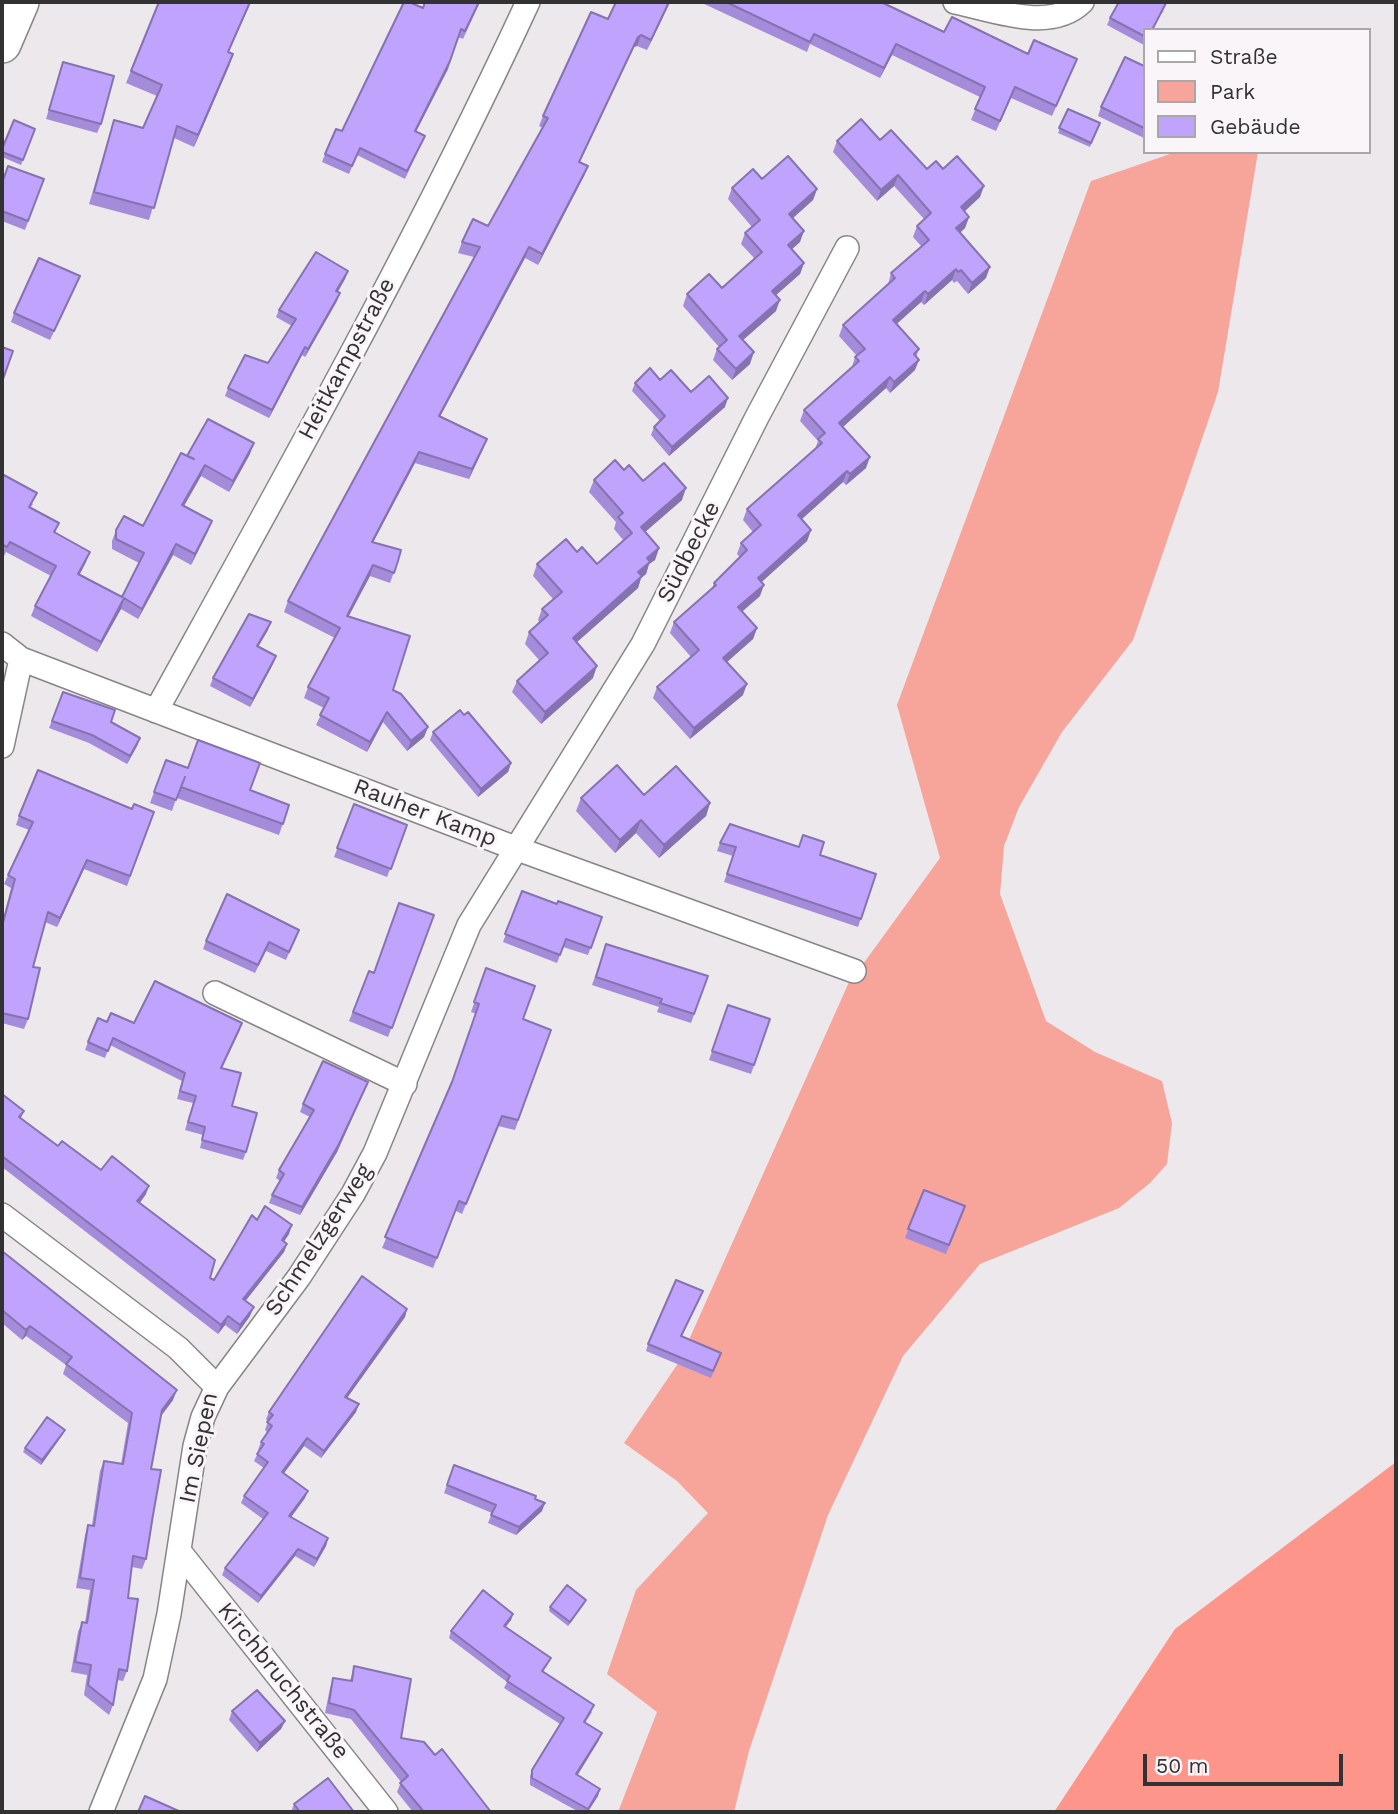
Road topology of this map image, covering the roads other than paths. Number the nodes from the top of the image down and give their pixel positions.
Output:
1 (20, 2) edge
2 (528, 2) edge
3 (955, 2) edge
4 (1082, 2) edge
5 (2, 44) edge
6 (847, 248) dead end
7 (2, 644) edge
8 (21, 659) junction
9 (156, 711) junction
10 (2, 746) edge
11 (515, 848) junction
12 (854, 971) dead end
13 (215, 993) dead end
14 (405, 1084) junction
15 (2, 1215) edge
16 (217, 1387) junction
17 (179, 1551) junction
18 (101, 1812) edge
19 (386, 1812) edge

1 - 5 main road
2 - 9 street, Heitkampstraße
3 - 4 street
6 - 11 street, Südbecke
7 - 8 street, Rauher Kamp
8 - 9 street, Rauher Kamp
8 - 10 street
9 - 11 street, Rauher Kamp
11 - 12 street, Rauher Kamp
11 - 14 street, Schmelzgerweg
13 - 14 street
14 - 16 street, Schmelzgerweg
15 - 16 street, Im Siepen
16 - 17 street, Im Siepen
17 - 18 street, Im Siepen
17 - 19 street, Kirchbruchstraße

